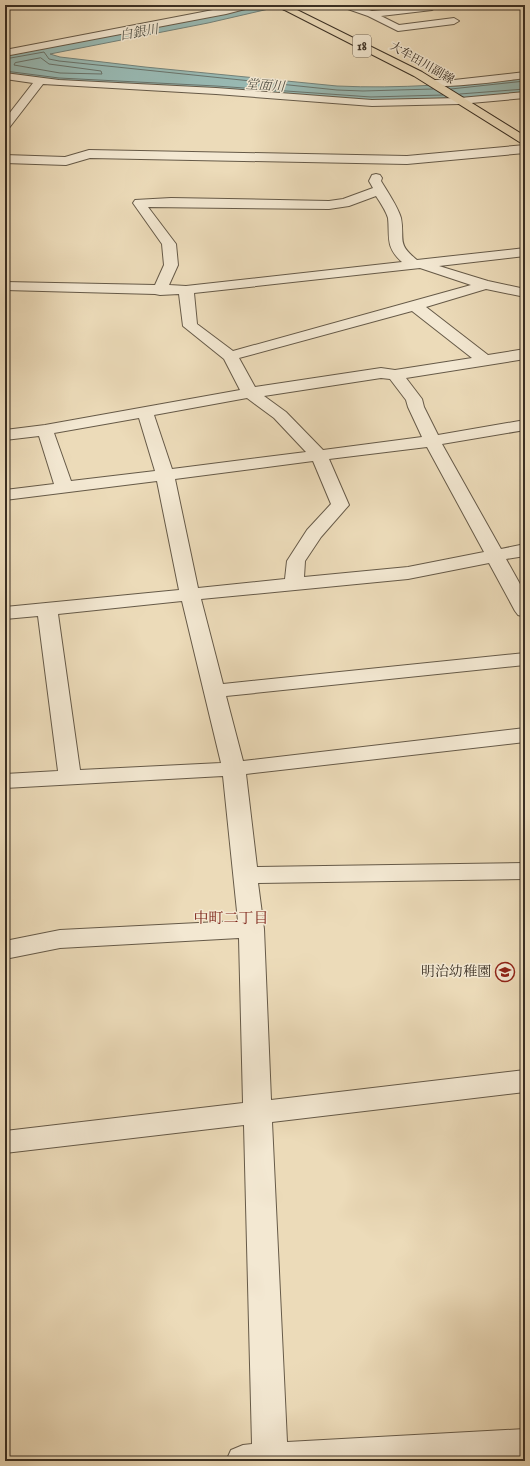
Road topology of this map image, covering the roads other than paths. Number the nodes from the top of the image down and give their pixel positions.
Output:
1 (250, 5) edge
2 (296, 5) edge
3 (345, 5) edge
4 (282, 6) edge
5 (432, 7) dead end
6 (178, 10) dead end
7 (371, 14) junction
8 (190, 18) junction
9 (454, 21) dead end
10 (5, 53) edge
11 (525, 75) edge
12 (5, 76) edge
13 (41, 80) junction
14 (436, 85) junction
15 (525, 95) edge
16 (459, 100) junction
17 (5, 126) edge
18 (525, 141) edge
19 (525, 149) edge
20 (5, 159) edge
21 (381, 160) junction
22 (380, 190) junction
23 (525, 252) edge
24 (416, 264) junction
25 (485, 285) junction
26 (5, 286) edge
27 (186, 290) junction
28 (160, 291) junction
29 (525, 293) edge
30 (414, 305) junction
31 (525, 354) edge
32 (230, 356) junction
33 (485, 361) junction
34 (395, 375) junction
35 (250, 393) junction
36 (145, 411) junction
37 (525, 425) edge
38 (44, 430) junction
39 (5, 434) edge
40 (432, 441) junction
41 (319, 456) junction
42 (165, 475) junction
43 (64, 488) junction
44 (5, 495) edge
45 (525, 550) edge
46 (495, 556) junction
47 (294, 585) junction
48 (190, 594) junction
49 (47, 609) junction
50 (525, 611) edge
51 (5, 614) edge
52 (525, 659) edge
53 (214, 691) junction
54 (525, 735) edge
55 (234, 768) junction
56 (70, 778) junction
57 (5, 781) edge
58 (525, 871) edge
59 (245, 875) junction
60 (251, 929) junction
61 (5, 950) edge
62 (525, 1081) edge
63 (257, 1112) junction
64 (5, 1142) edge
65 (525, 1445) edge
66 (261, 1461) edge

1 - 8 street
2 - 4 street
3 - 7 street
4 - 14 main road, 大牟田川副線 / 18
5 - 7 street
6 - 8 street
7 - 9 street
8 - 10 street
11 - 14 street
12 - 13 street
13 - 16 street
13 - 17 street
14 - 16 main road, 大牟田川副線 / 18
15 - 16 street
16 - 18 main road, 大牟田川副線 / 18
19 - 21 street
20 - 21 street
21 - 22 street
22 - 24 street
22 - 28 street
23 - 24 street
24 - 25 street
24 - 27 street
25 - 29 street
25 - 30 street
26 - 28 street
27 - 28 street
27 - 32 street
30 - 32 street
30 - 33 street
31 - 33 street
32 - 35 street
33 - 34 street
34 - 35 street
34 - 40 street
35 - 36 street
35 - 41 street
36 - 38 street
36 - 42 street
37 - 40 street
38 - 39 street
38 - 43 street
40 - 41 street
40 - 46 street
41 - 42 street
41 - 47 street
42 - 43 street
42 - 48 street
43 - 44 street
45 - 46 street
46 - 47 street
46 - 50 street
47 - 48 street
48 - 49 street
48 - 53 street
49 - 51 street
49 - 56 street
52 - 53 street
53 - 55 street
54 - 55 street
55 - 56 street
55 - 59 street
56 - 57 street
58 - 59 street
59 - 60 street
60 - 61 street
60 - 63 street
62 - 63 street
63 - 64 street
63 - 66 street
65 - 66 street

